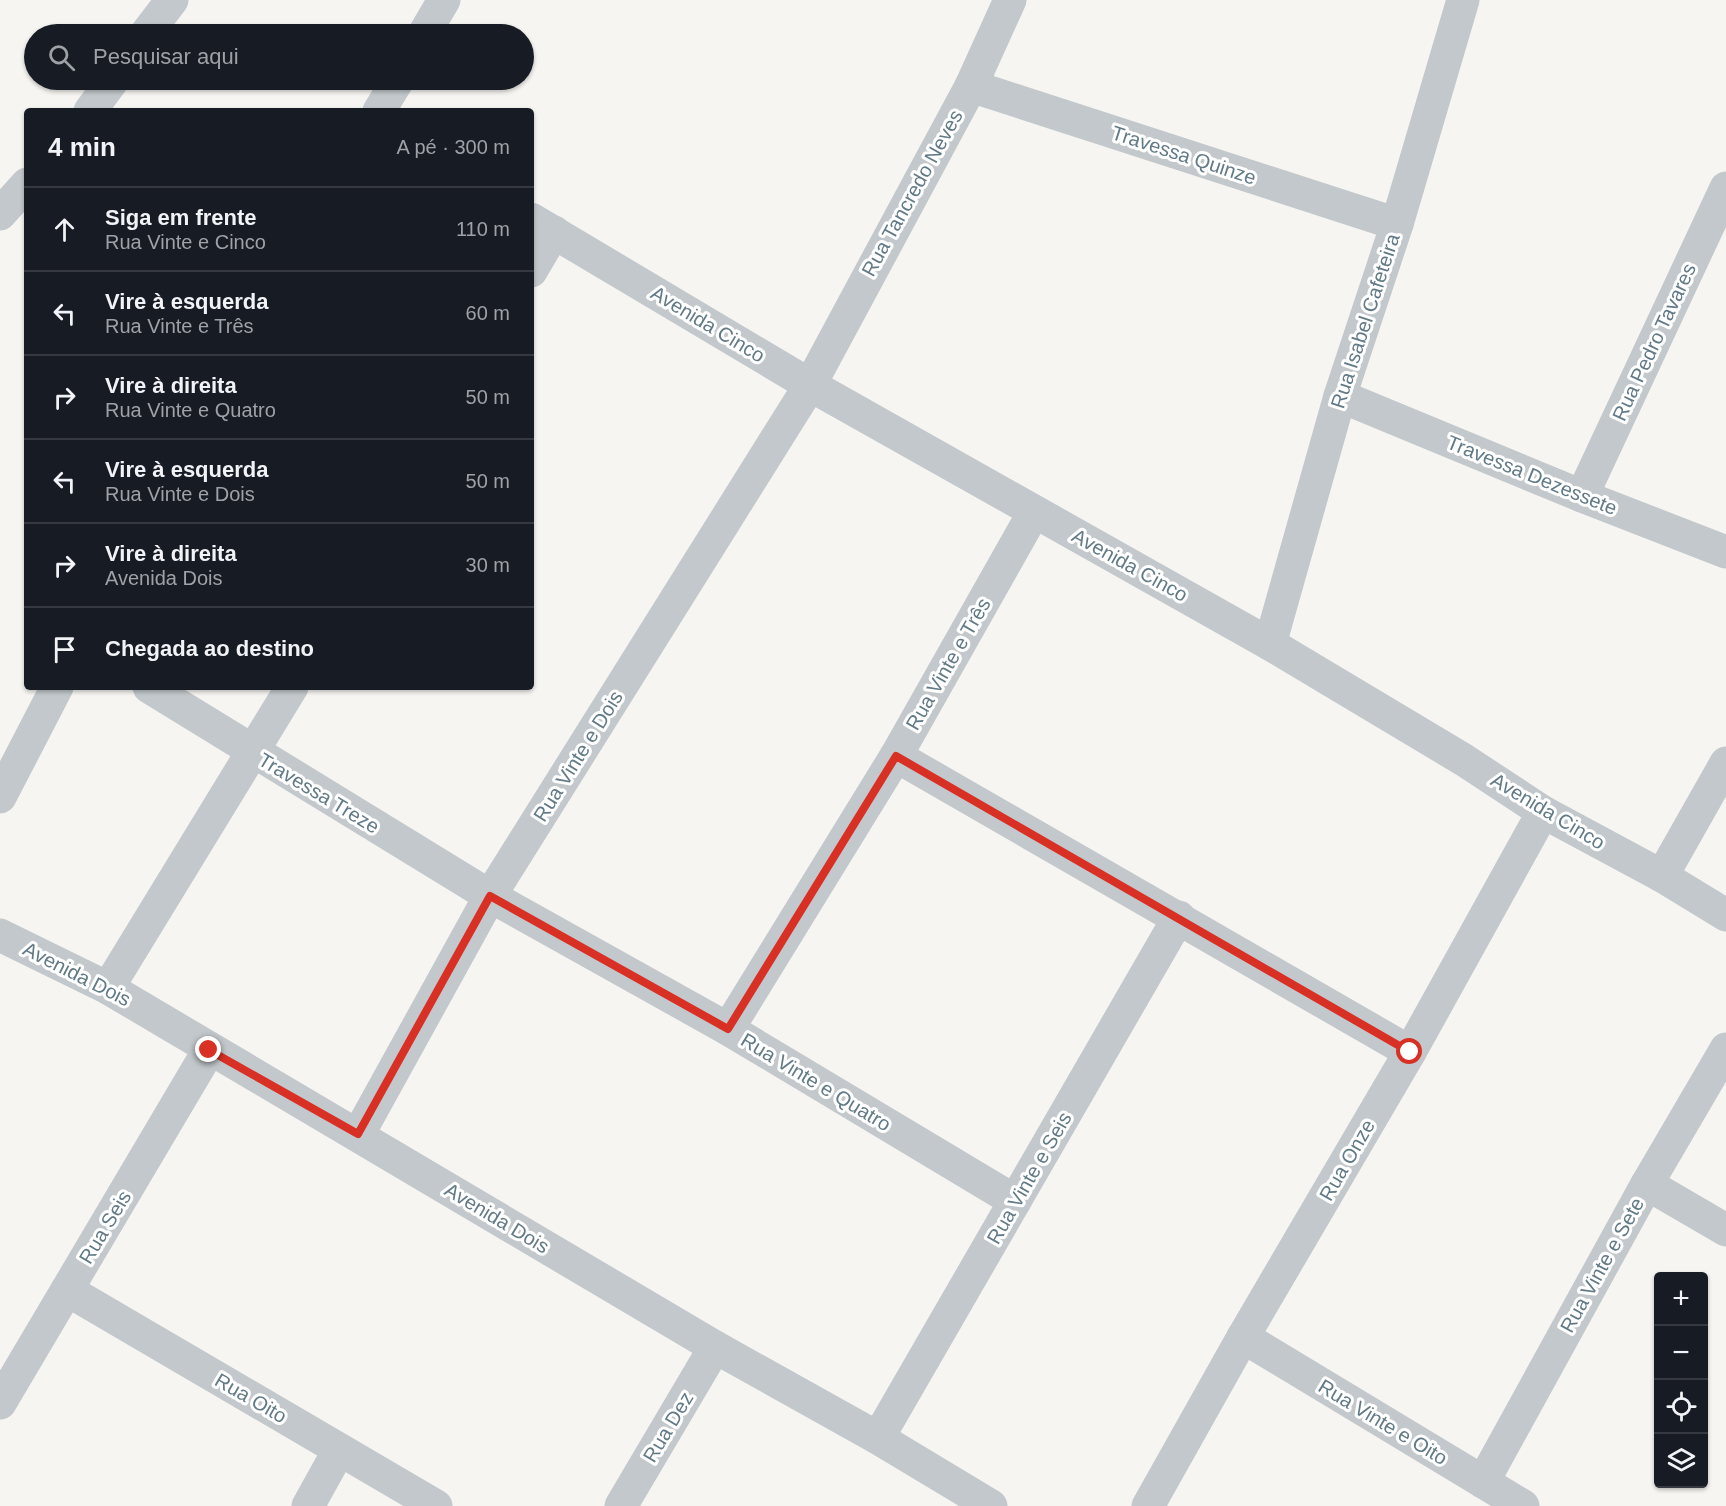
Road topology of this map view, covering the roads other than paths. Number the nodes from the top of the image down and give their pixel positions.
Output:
1 (172, 0) edge
2 (444, 0) edge
3 (1010, 0) edge
4 (1463, 0) edge
5 (154, 24) edge
6 (430, 24) edge
7 (971, 86) junction
8 (106, 90) edge
9 (392, 90) edge
10 (92, 108) edge
11 (381, 108) edge
12 (24, 187) edge
13 (1726, 188) edge
14 (0, 214) edge
15 (1397, 224) junction
16 (542, 225) edge
17 (534, 258) edge
18 (810, 385) junction
19 (1340, 396) junction
20 (1582, 496) junction
21 (1034, 512) junction
22 (1726, 552) edge
23 (1270, 644) junction
24 (55, 690) edge
25 (154, 690) edge
26 (290, 690) edge
27 (254, 753) junction
28 (896, 756) junction
29 (1726, 763) edge
30 (0, 797) edge
31 (1543, 812) junction
32 (1662, 876) junction
33 (490, 896) junction
34 (1726, 915) edge
35 (1179, 917) junction
36 (0, 935) edge
37 (108, 988) junction
38 (728, 1029) junction
39 (1726, 1049) edge
40 (209, 1050) junction
41 (1410, 1052) junction
42 (358, 1134) junction
43 (1647, 1184) junction
44 (1015, 1202) junction
45 (1726, 1230) edge
46 (67, 1290) junction
47 (1243, 1337) junction
48 (715, 1347) junction
49 (0, 1403) edge
50 (878, 1438) junction
51 (339, 1450) junction
52 (1483, 1482) junction
53 (308, 1506) edge
54 (436, 1506) edge
55 (621, 1506) edge
56 (991, 1506) edge
57 (1148, 1506) edge
58 (1523, 1506) edge

1 - 5 street
2 - 6 street
3 - 7 street, Rua Tancredo Neves
4 - 15 street, Rua Isabel Cafeteira
7 - 15 street, Travessa Quinze
7 - 18 street, Rua Tancredo Neves
8 - 10 street
9 - 11 street
12 - 14 street
13 - 20 street, Rua Pedro Tavares
15 - 19 street, Rua Isabel Cafeteira
16 - 17 street
16 - 18 street, Avenida Cinco
18 - 21 street, Avenida Cinco
18 - 33 street, Rua Vinte e Dois
19 - 20 street, Travessa Dezessete
19 - 23 street, Rua Isabel Cafeteira
20 - 22 street, Travessa Dezessete
21 - 23 street, Avenida Cinco
21 - 28 street, Rua Vinte e Três
23 - 31 street, Avenida Cinco
24 - 30 street
25 - 27 street, Travessa Treze
26 - 27 street
27 - 33 street, Travessa Treze
27 - 37 street
28 - 35 street
28 - 38 street, Rua Vinte e Três
29 - 32 street
31 - 32 street, Avenida Cinco
31 - 41 street, Rua Onze
32 - 34 street, Avenida Cinco
33 - 38 street, Rua Vinte e Quatro
33 - 42 street, Rua Vinte e Dois
35 - 41 street
35 - 44 street, Rua Vinte e Seis
36 - 37 street, Avenida Dois
37 - 40 street, Avenida Dois
38 - 44 street, Rua Vinte e Quatro
39 - 43 street, Rua Vinte e Sete
40 - 42 street, Avenida Dois
40 - 46 street, Rua Seis
41 - 47 street, Rua Onze
42 - 48 street, Avenida Dois
43 - 45 street
43 - 52 street, Rua Vinte e Sete
44 - 50 street, Rua Vinte e Seis
46 - 49 street, Rua Seis
46 - 51 street, Rua Oito
47 - 52 street, Rua Vinte e Oito
47 - 57 street, Rua Onze
48 - 50 street, Avenida Dois
48 - 55 street, Rua Dez
50 - 56 street, Avenida Dois
51 - 53 street
51 - 54 street, Rua Oito
52 - 58 street, Rua Vinte e Oito

